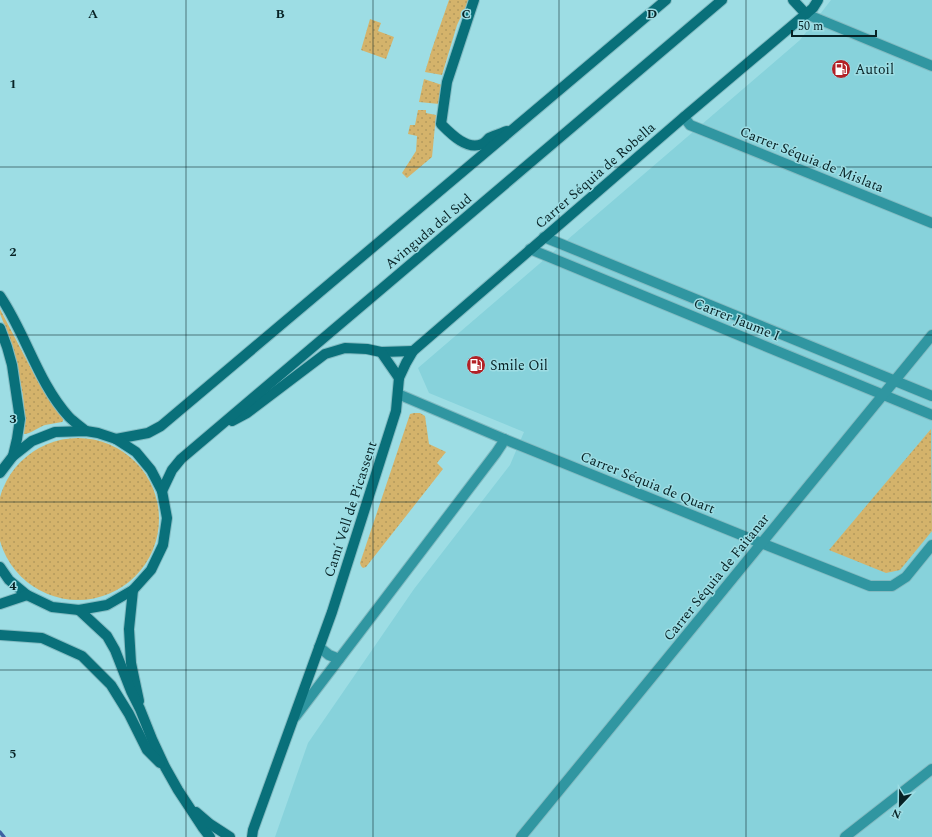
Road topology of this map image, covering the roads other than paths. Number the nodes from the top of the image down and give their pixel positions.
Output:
1 (474, 0) edge
2 (666, 0) edge
3 (722, 0) edge
4 (793, 0) edge
5 (818, 0) edge
6 (806, 14) junction
7 (932, 66) edge
8 (684, 117) junction
9 (513, 129) junction
10 (932, 223) edge
11 (544, 237) junction
12 (530, 249) junction
13 (0, 296) edge
14 (0, 328) edge
15 (932, 335) edge
16 (413, 351) junction
17 (381, 352) junction
18 (399, 378) junction
19 (894, 380) junction
20 (398, 394) junction
21 (883, 395) junction
22 (932, 396) edge
23 (932, 415) edge
24 (86, 431) junction
25 (214, 431) junction
26 (504, 438) junction
27 (116, 439) junction
28 (13, 456) junction
29 (0, 473) edge
30 (162, 491) junction
31 (761, 544) junction
32 (932, 545) edge
33 (0, 567) edge
34 (133, 590) junction
35 (27, 595) junction
36 (0, 604) edge
37 (78, 610) junction
38 (0, 635) edge
39 (319, 647) junction
40 (339, 659) junction
41 (140, 709) junction
42 (292, 720) junction
43 (165, 767) junction
44 (932, 769) edge
45 (188, 806) junction
46 (210, 837) edge
47 (230, 837) edge
48 (252, 837) edge
49 (521, 837) edge
50 (845, 837) edge

1 - 9 main road
2 - 9 main road, Avinguda del Sud
3 - 25 main road, Avinguda del Sud
4 - 6 main road
5 - 6 main road, Carrer Séquia de Robella
6 - 7 street
6 - 8 main road, Carrer Séquia de Robella
8 - 10 street, Carrer Séquia de Mislata
8 - 11 main road, Carrer Séquia de Robella
9 - 27 main road, Avinguda del Sud
11 - 12 main road, Carrer Séquia de Robella
11 - 19 street, Carrer Jaume I
12 - 16 main road, Carrer Séquia de Robella
12 - 21 street, Carrer Jaume I
13 - 24 main road
14 - 28 main road
15 - 19 street, Carrer Séquia de Faitanar
16 - 17 main road
16 - 18 main road, Carrer Séquia de Robella
17 - 18 main road
17 - 25 main road
18 - 20 main road, Camí Vell de Picassent
19 - 21 street, Carrer Séquia de Faitanar
19 - 22 street, Carrer Jaume I
20 - 26 street, Carrer Séquia de Quart
20 - 39 main road, Camí Vell de Picassent
21 - 23 street, Carrer Jaume I
21 - 31 street, Carrer Séquia de Faitanar
24 - 27 main road
24 - 28 main road
25 - 30 main road, Avinguda del Sud
26 - 31 street, Carrer Séquia de Quart
26 - 40 street, Camí Vell de Picassent
27 - 30 main road
28 - 29 main road
30 - 34 main road
31 - 32 street, Carrer Séquia de Quart
31 - 49 street, Carrer Séquia de Faitanar
33 - 35 main road
34 - 37 main road
34 - 41 main road
35 - 36 main road
35 - 37 main road
37 - 41 main road
38 - 43 main road
39 - 40 street
39 - 42 main road, Camí Vell de Picassent
40 - 42 street, Camí Vell de Picassent
41 - 43 main road
42 - 48 main road, Camí Vell de Picassent
43 - 45 main road
44 - 50 street
45 - 46 main road
45 - 47 main road

